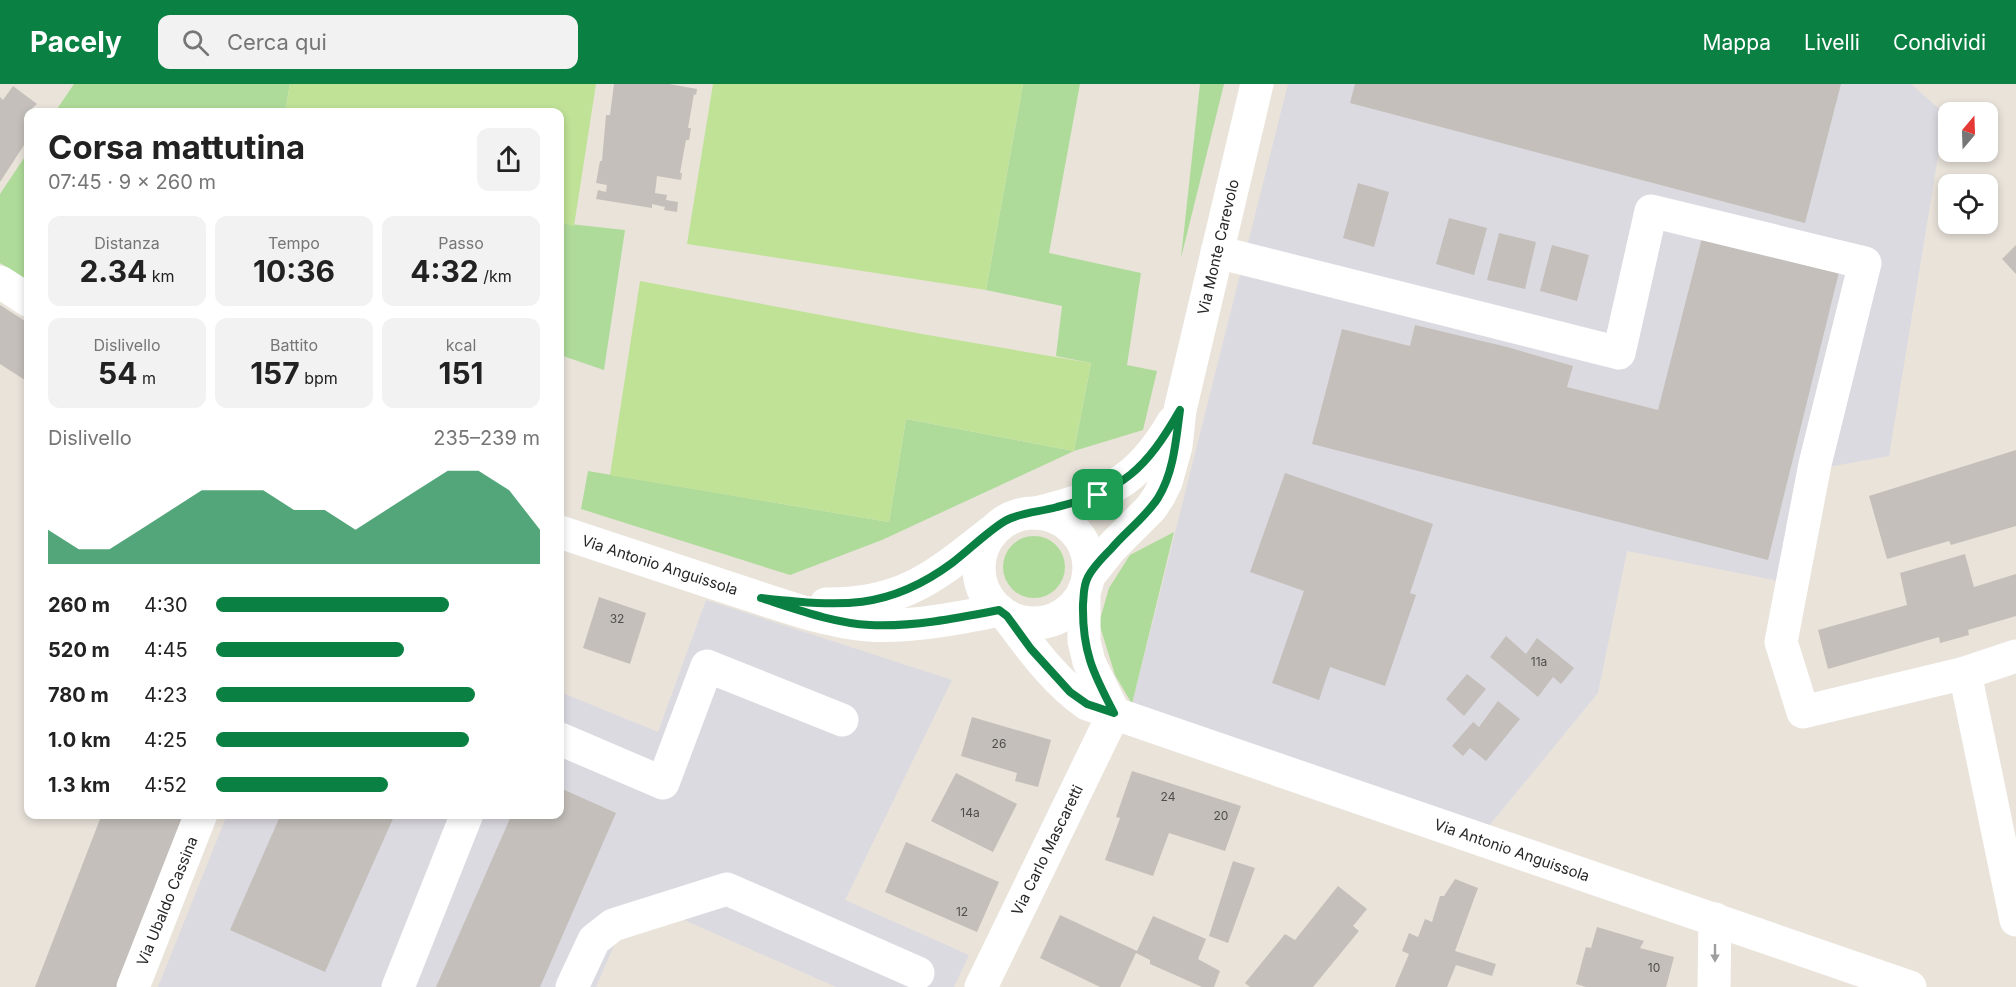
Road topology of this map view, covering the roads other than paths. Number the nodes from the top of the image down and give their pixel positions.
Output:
1 (1257, 84) edge
2 (1217, 252) junction
3 (0, 282) edge
4 (24, 297) edge
5 (1180, 410) junction
6 (1036, 513) junction
7 (564, 533) edge
8 (990, 533) junction
9 (1086, 583) junction
10 (761, 598) junction
11 (1003, 613) junction
12 (2016, 656) edge
13 (1965, 673) junction
14 (1114, 713) junction
15 (842, 720) dead end
16 (564, 741) edge
17 (199, 819) edge
18 (465, 819) edge
19 (1715, 919) junction
20 (2016, 920) edge
21 (918, 973) dead end
22 (133, 987) edge
23 (398, 987) edge
24 (572, 987) edge
25 (981, 987) edge
26 (1714, 987) edge
27 (1910, 987) edge

1 - 2 street, Via Monte Carevolo
2 - 5 street, Via Monte Carevolo
2 - 13 street
3 - 4 street
5 - 6 street, Via Monte Carevolo
5 - 9 street, Via Monte Carevolo
6 - 8 street
6 - 9 street
7 - 10 street, Via Antonio Anguissola
8 - 10 street, Via Antonio Anguissola
8 - 11 street
9 - 11 street
9 - 14 street
10 - 11 street, Via Antonio Anguissola
11 - 14 street, Via Antonio Anguissola
12 - 13 street
13 - 20 street
14 - 19 street, Via Antonio Anguissola
14 - 25 street, Via Carlo Mascaretti
15 - 16 street
17 - 22 street, Via Ubaldo Cassina
18 - 23 street
19 -> 26 street
19 - 27 street, Via Antonio Anguissola
21 - 24 street

